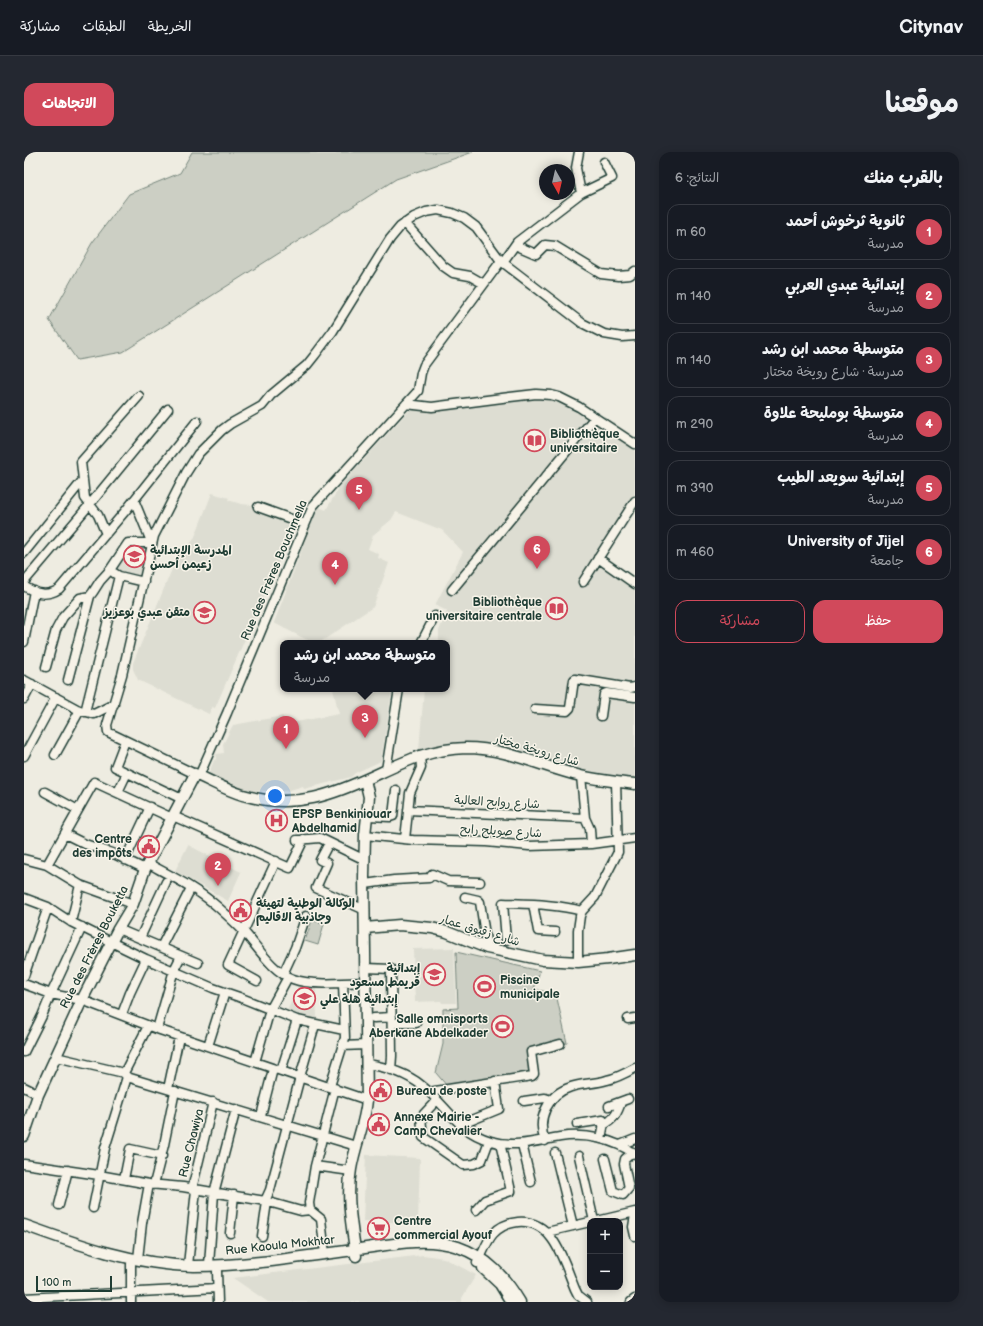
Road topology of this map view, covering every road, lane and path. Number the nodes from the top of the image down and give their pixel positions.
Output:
1 (579, 152) edge
2 (604, 162) dead end
3 (581, 193) junction
4 (405, 223) junction
5 (515, 245) junction
6 (502, 262) junction
7 (635, 271) edge
8 (484, 284) junction
9 (635, 336) edge
10 (139, 396) dead end
11 (406, 404) junction
12 (168, 409) dead end
13 (595, 418) junction
14 (197, 421) dead end
15 (635, 444) edge
16 (83, 480) junction
17 (134, 500) junction
18 (635, 500) edge
19 (90, 505) junction
20 (258, 507) dead end
21 (305, 524) junction
22 (106, 534) junction
23 (152, 545) junction
24 (24, 553) edge
25 (598, 558) junction
26 (110, 570) junction
27 (119, 576) junction
28 (24, 582) edge
29 (144, 582) junction
30 (583, 582) dead end
31 (635, 584) edge
32 (24, 586) edge
33 (452, 590) dead end
34 (34, 591) junction
35 (90, 596) junction
36 (435, 616) dead end
37 (423, 640) edge
38 (24, 642) edge
39 (46, 667) dead end
40 (24, 680) edge
41 (68, 680) dead end
42 (32, 684) junction
43 (635, 687) edge
44 (399, 692) edge
45 (56, 697) junction
46 (635, 697) edge
47 (24, 699) edge
48 (114, 704) junction
49 (535, 709) dead end
50 (83, 711) junction
51 (601, 716) dead end
52 (125, 741) junction
53 (55, 755) dead end
54 (420, 755) junction
55 (24, 756) edge
56 (386, 770) junction
57 (127, 773) junction
58 (197, 775) junction
59 (581, 776) junction
60 (365, 780) junction
61 (616, 782) junction
62 (635, 784) edge
63 (396, 790) dead end
64 (45, 792) dead end
65 (118, 792) junction
66 (182, 799) junction
67 (150, 807) junction
68 (78, 810) junction
69 (408, 810) junction
70 (368, 816) junction
71 (173, 817) junction
72 (585, 818) junction
73 (65, 834) junction
74 (365, 835) junction
75 (635, 838) edge
76 (405, 839) junction
77 (618, 840) junction
78 (329, 843) junction
79 (591, 844) junction
80 (24, 859) edge
81 (125, 860) junction
82 (365, 860) junction
83 (276, 862) junction
84 (47, 865) junction
85 (147, 867) junction
86 (166, 882) dead end
87 (480, 882) dead end
88 (365, 884) junction
89 (80, 885) junction
90 (191, 888) junction
91 (24, 898) edge
92 (465, 898) dead end
93 (133, 904) junction
94 (533, 904) junction
95 (48, 907) junction
96 (365, 910) junction
97 (582, 912) junction
98 (306, 916) dead end
99 (71, 922) junction
100 (82, 927) junction
101 (365, 928) junction
102 (118, 929) junction
103 (243, 931) junction
104 (555, 932) dead end
105 (140, 938) junction
106 (506, 940) dead end
107 (111, 942) junction
108 (161, 947) junction
109 (487, 948) junction
110 (635, 955) edge
111 (181, 956) junction
112 (146, 959) junction
113 (578, 962) junction
114 (198, 963) dead end
115 (366, 968) junction
116 (174, 970) junction
117 (24, 976) edge
118 (286, 976) junction
119 (257, 981) dead end
120 (366, 982) junction
121 (344, 983) junction
122 (24, 984) edge
123 (224, 992) junction
124 (51, 994) junction
125 (82, 1000) junction
126 (270, 1010) junction
127 (122, 1014) junction
128 (374, 1018) dead end
129 (297, 1020) junction
130 (392, 1020) junction
131 (416, 1023) dead end
132 (315, 1025) junction
133 (148, 1026) junction
134 (157, 1029) junction
135 (344, 1030) junction
136 (179, 1037) junction
137 (560, 1044) dead end
138 (367, 1045) junction
139 (208, 1046) junction
140 (342, 1046) junction
141 (24, 1052) edge
142 (56, 1057) junction
143 (255, 1062) junction
144 (367, 1064) junction
145 (635, 1068) edge
146 (277, 1070) junction
147 (391, 1070) junction
148 (125, 1075) junction
149 (300, 1077) junction
150 (496, 1081) junction
151 (24, 1087) edge
152 (332, 1087) junction
153 (172, 1090) junction
154 (429, 1092) junction
155 (38, 1094) junction
156 (367, 1100) junction
157 (437, 1100) junction
158 (552, 1100) junction
159 (524, 1101) dead end
160 (213, 1102) junction
161 (609, 1106) dead end
162 (236, 1109) junction
163 (261, 1116) junction
164 (287, 1124) junction
165 (577, 1124) dead end
166 (460, 1125) junction
167 (603, 1125) junction
168 (323, 1135) junction
169 (24, 1136) edge
170 (601, 1139) junction
171 (635, 1139) edge
172 (489, 1141) junction
173 (545, 1141) junction
174 (500, 1143) junction
175 (522, 1144) junction
176 (620, 1145) junction
177 (356, 1146) junction
178 (555, 1153) dead end
179 (634, 1153) edge
180 (162, 1156) junction
181 (579, 1156) dead end
182 (606, 1159) dead end
183 (24, 1164) edge
184 (315, 1166) junction
185 (68, 1170) junction
186 (351, 1171) junction
187 (99, 1175) junction
188 (124, 1179) junction
189 (531, 1182) dead end
190 (152, 1184) junction
191 (194, 1189) junction
192 (214, 1192) junction
193 (234, 1195) junction
194 (266, 1202) junction
195 (59, 1205) dead end
196 (93, 1208) dead end
197 (310, 1210) junction
198 (476, 1210) dead end
199 (635, 1213) edge
200 (594, 1218) edge
201 (610, 1218) edge
202 (587, 1223) edge
203 (24, 1225) edge
204 (573, 1226) junction
205 (24, 1232) edge
206 (547, 1232) junction
207 (230, 1233) dead end
208 (262, 1236) dead end
209 (635, 1236) edge
210 (355, 1253) junction
211 (325, 1254) junction
212 (479, 1261) junction
213 (135, 1262) junction
214 (188, 1265) junction
215 (213, 1268) junction
216 (217, 1288) junction
217 (131, 1293) junction
218 (24, 1298) edge
219 (635, 1299) edge
220 (131, 1302) edge
221 (218, 1302) edge
222 (511, 1302) edge
223 (520, 1302) edge
224 (587, 1302) edge
225 (631, 1302) edge

1 - 3 street
2 - 3 street, Rue des Frères Bouchmella
3 - 5 street, Rue des Frères Bouchmella
4 - 6 street
4 - 8 street
4 - 23 street
5 - 6 street, Rue des Frères Bouchmella
5 - 7 street
6 - 8 street, Rue des Frères Bouchmella
6 - 9 street
8 - 11 street, Rue des Frères Bouchmella
10 - 16 street
11 - 13 street
11 - 21 street, Rue des Frères Bouchmella
12 - 19 street
13 - 15 street
13 - 33 street
14 - 17 street
16 - 19 street
16 - 24 street
17 - 22 street
17 - 23 street
18 - 25 street
19 - 22 street
19 - 28 street
20 - 21 street
21 - 58 street, Rue des Frères Bouchmella
22 - 34 street
23 - 26 street
23 - 29 street
25 - 30 street
25 - 31 street
26 - 27 street
26 - 35 street
27 - 29 street
27 - 50 street
29 - 48 street
32 - 34 street
34 - 38 street
35 - 39 street
35 - 41 street
36 - 37 street
40 - 42 street
42 - 45 street
42 - 47 street
43 - 49 street
44 - 56 street
45 - 50 street
45 - 55 street
46 - 51 street
48 - 50 street
48 - 52 street
50 - 53 street
52 - 57 street
52 - 58 street
54 - 56 main road, شارع رويخة مختار
54 - 59 main road, شارع رويخة مختار
54 - 69 street
56 - 60 main road, شارع رويخة مختار
57 - 65 street
57 - 66 street
58 - 60 main road, شارع رويخة مختار
58 - 66 main road, Rue des Frères Bouketta
59 - 61 main road, شارع رويخة مختار
59 - 72 street
60 - 70 main road
61 - 62 main road, شارع رويخة مختار
61 - 77 street
63 - 70 street
64 - 68 street
65 - 67 street
65 - 68 street
66 - 71 main road, Rue des Frères Bouketta
67 - 71 street
67 - 81 street
68 - 73 street
69 - 72 street, شارع روابح العالية
69 - 76 street
70 - 74 main road
71 - 83 street
71 - 85 main road, Rue des Frères Bouketta
72 - 79 street
73 - 81 street
73 - 84 street
74 - 76 street, شارع صويلح رابح
74 - 82 main road
75 - 77 street, شارع صويلح رابح
76 - 79 street, شارع صويلح رابح
77 - 79 street, شارع صويلح رابح
77 - 97 street
78 - 82 street
78 - 83 street
78 - 96 street
80 - 84 street
81 - 85 street
82 - 88 main road
83 - 103 street
84 - 89 street
85 - 90 street
85 - 93 main road, Rue des Frères Bouketta
86 - 105 street
87 - 88 street
88 - 96 main road
89 - 93 street
89 - 99 street
90 - 103 street
90 - 108 street
91 - 95 street
92 - 109 street
93 - 102 main road, Rue des Frères Bouketta
94 - 97 street
94 - 104 street
94 - 106 street
95 - 99 street
95 - 117 street
96 - 101 main road
97 - 113 street
98 - 118 street
99 - 100 street
100 - 107 street
100 - 124 street
101 - 109 main road, شارع زقيوق عمار
101 - 115 main road
102 - 105 street
102 - 107 main road, Rue des Frères Bouketta
103 - 118 street
103 - 119 street
105 - 108 street
107 - 112 street
107 - 125 main road, Rue des Frères Bouketta
108 - 111 street
109 - 113 main road, شارع زقيوق عمار
110 - 113 main road, شارع زقيوق عمار
111 - 114 street
111 - 116 street
112 - 116 street
112 - 127 street
115 - 120 main road
115 - 130 street
116 - 123 street
116 - 134 street
118 - 121 street
118 - 126 street
120 - 121 street
120 - 138 main road
121 - 135 street
122 - 124 street
123 - 126 street
123 - 139 street
124 - 125 street
124 - 141 street
125 - 127 street
125 - 142 main road, Rue des Frères Bouketta
126 - 129 street
126 - 143 street
127 - 133 street
128 - 130 street
129 - 132 street
129 - 146 street
130 - 131 street
130 - 147 street
132 - 135 street
132 - 149 street
133 - 134 street
133 - 148 street
134 - 136 street
135 - 140 street
136 - 139 street
136 - 153 street
137 - 150 street
138 - 140 street
138 - 144 main road
139 - 143 street
140 - 152 street
142 - 148 street
142 - 155 main road, Rue des Frères Bouketta
143 - 146 street
144 - 147 street
144 - 156 main road
145 - 158 street
146 - 149 street
146 - 163 street
147 - 154 street
148 - 153 street
148 - 187 street
149 - 152 street
149 - 164 street
150 - 154 street
150 - 166 street
151 - 155 street
152 - 156 street
152 - 168 street
153 - 160 street
153 - 180 street
154 - 157 street
155 - 169 main road, Rue des Frères Bouketta
156 - 177 main road
157 - 166 street
157 - 172 street
158 - 159 street
158 - 173 street
160 - 162 street
160 - 191 street, Rue Chawiya
161 - 167 street
162 - 163 street
162 - 192 street
163 - 164 street
164 - 168 street
164 - 194 street
165 - 167 street
166 - 172 street
167 - 170 street
168 - 177 street
168 - 184 street
170 - 173 street
170 - 176 street
171 - 176 street
172 - 174 street
173 - 175 street
174 - 175 street
174 - 198 street
175 - 189 street
176 - 179 street
177 - 186 main road
178 - 204 street
179 - 182 street
180 - 188 street
180 - 190 street
181 - 200 street
183 - 185 street
184 - 186 street
184 - 197 street
185 - 187 street
185 - 195 street
186 - 210 main road
187 - 188 street
187 - 196 street
188 - 190 street
190 - 191 street
190 - 213 street
191 - 192 street
191 - 214 street, Rue Chawiya
192 - 193 street
192 - 215 street
193 - 194 street
193 - 207 street
194 - 197 street
194 - 208 street
197 - 211 street
199 - 201 street
199 - 209 street
202 - 204 street
203 - 213 main road, Rue Kaoula Mokhtar
204 - 206 street
205 - 213 main road, Rue Kaoula Mokhtar
206 - 212 street
206 - 224 street
210 - 211 main road, Rue Kaoula Mokhtar
210 - 212 main road, Rue Kaoula Mokhtar
210 - 215 main road, Rue Kaoula Mokhtar
211 - 215 main road, Rue Kaoula Mokhtar
212 - 222 main road, Rue Kaoula Mokhtar
212 - 223 main road, Rue Kaoula Mokhtar
213 - 214 main road, Rue Kaoula Mokhtar
213 - 215 main road, Rue Kaoula Mokhtar
213 - 217 street
214 - 215 main road, Rue Kaoula Mokhtar
215 - 216 street
216 - 217 street
216 - 221 street
217 - 218 street
217 - 220 street
219 - 225 street

